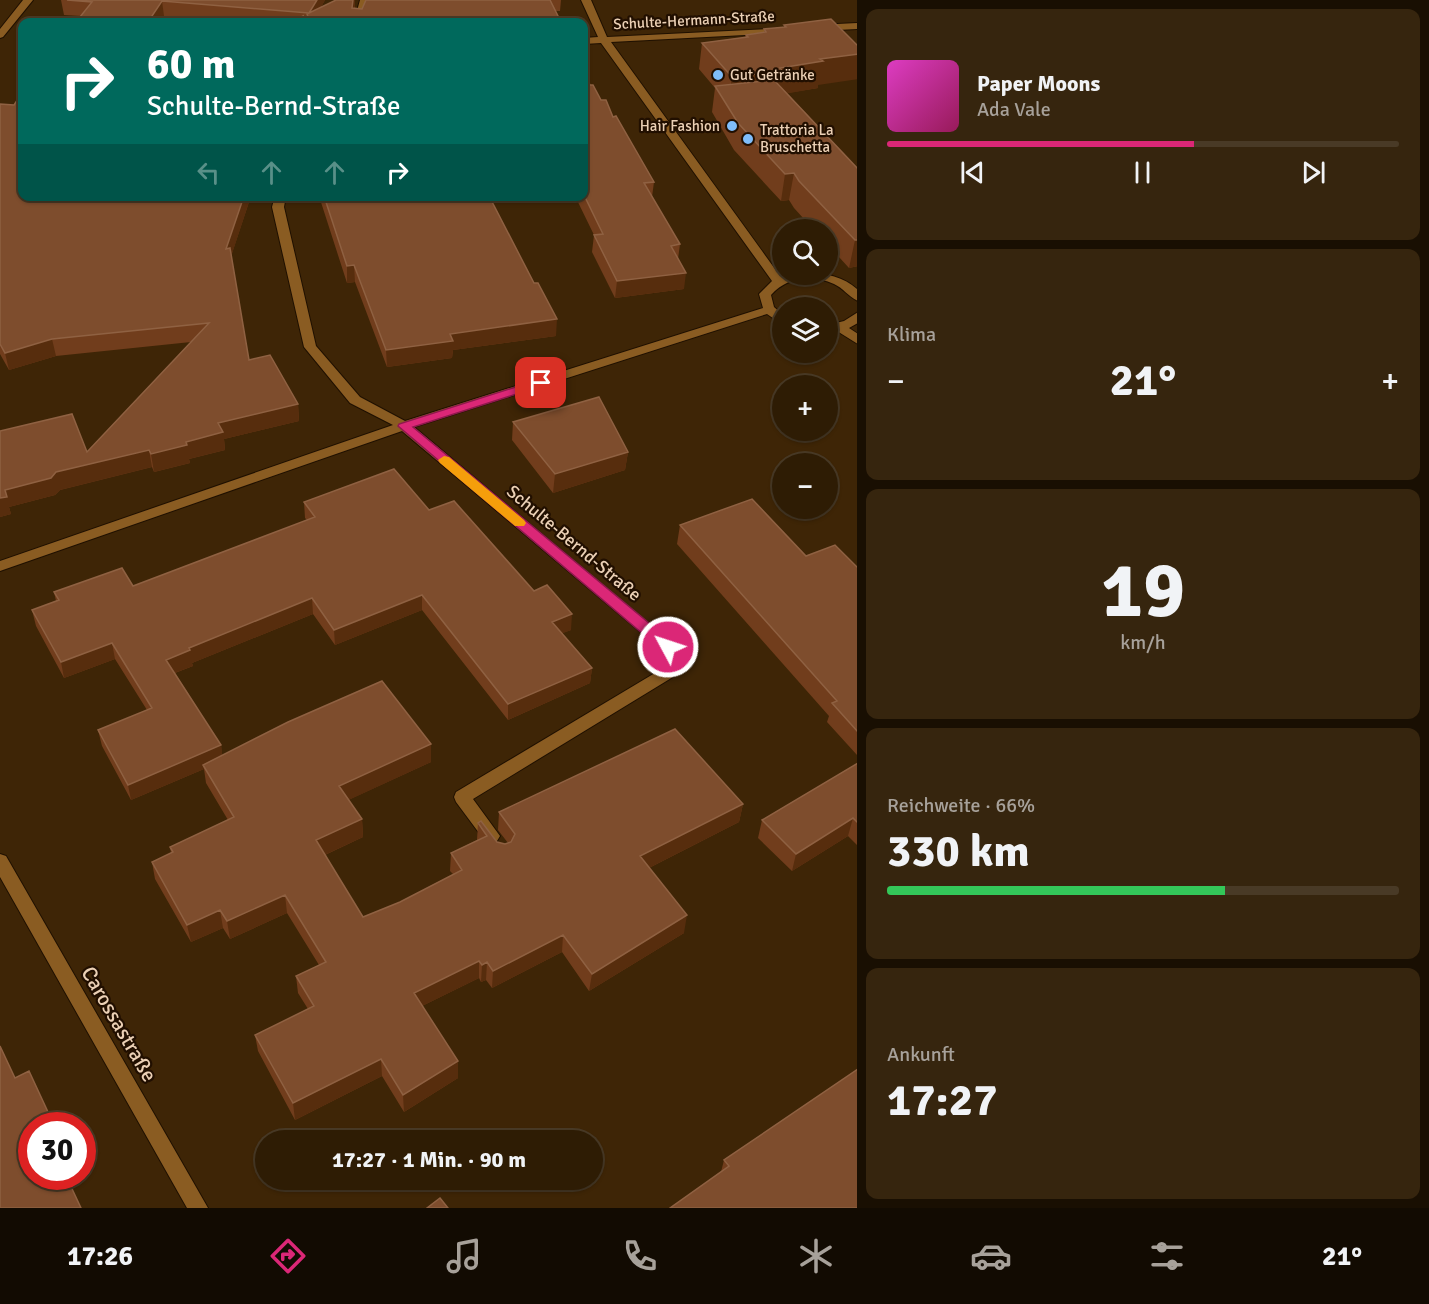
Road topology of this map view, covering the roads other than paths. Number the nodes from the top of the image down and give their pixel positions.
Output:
1 (28, 0) edge
2 (365, 0) edge
3 (586, 0) edge
4 (359, 18) edge
5 (857, 26) edge
6 (811, 28) edge
7 (800, 29) edge
8 (0, 35) edge
9 (604, 40) junction
10 (588, 41) edge
11 (280, 201) edge
12 (772, 273) edge
13 (838, 282) edge
14 (772, 284) edge
15 (856, 292) edge
16 (769, 310) junction
17 (772, 312) edge
18 (857, 317) edge
19 (838, 327) edge
20 (838, 330) edge
21 (857, 340) edge
22 (404, 426) junction
23 (0, 567) edge
24 (497, 844) edge
25 (0, 861) edge
26 (198, 1208) edge

1 - 8 street
2 - 4 street
3 - 9 street
5 - 6 street
7 - 9 street, Schulte-Hermann-Straße
9 - 10 street
9 - 12 street
11 - 22 street, Schulte-Bernd-Straße
13 - 15 street
14 - 16 street
16 - 17 street
16 - 22 street
18 - 19 street
20 - 21 street
22 - 23 street
22 - 24 street, Schulte-Bernd-Straße
25 - 26 street, Carossastraße

